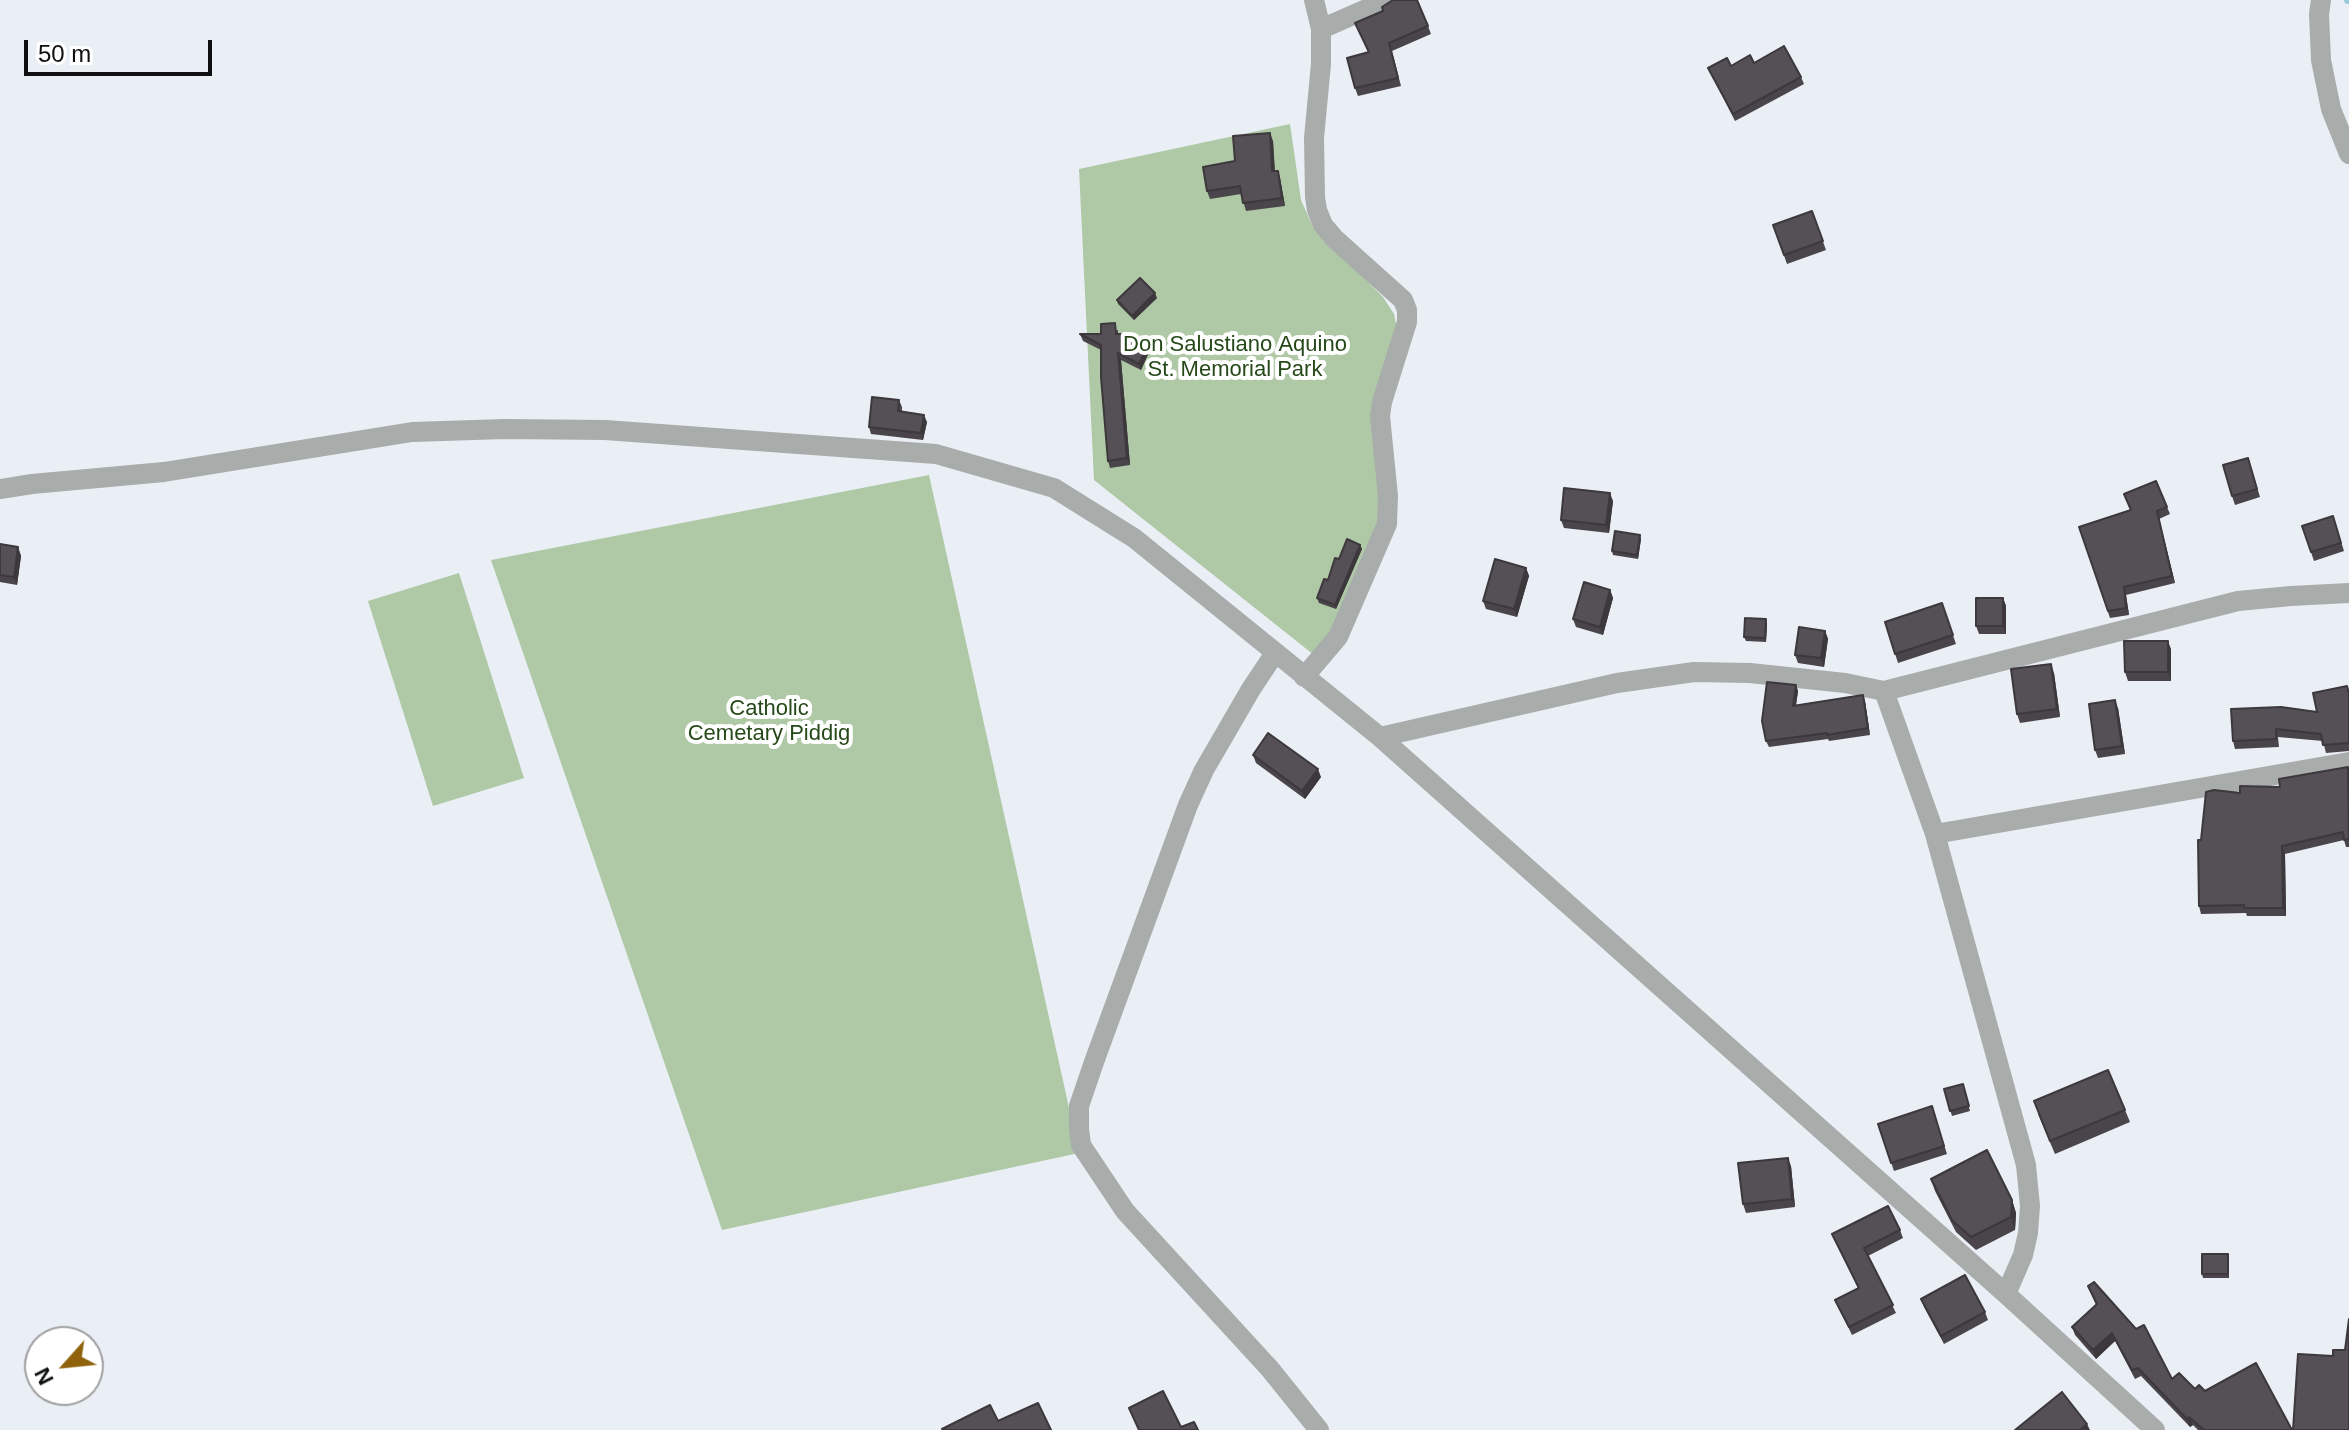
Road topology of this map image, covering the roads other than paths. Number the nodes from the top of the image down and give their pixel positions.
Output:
1 (1314, 0) edge
2 (1387, 0) edge
3 (2321, 0) edge
4 (1321, 29) junction
5 (2349, 154) edge
6 (0, 489) edge
7 (2349, 593) edge
8 (1275, 653) junction
9 (1304, 677) junction
10 (1884, 691) junction
11 (1380, 737) junction
12 (2349, 762) edge
13 (1935, 834) junction
14 (2006, 1294) junction
15 (1319, 1430) edge
16 (2155, 1430) edge

1 - 4 street
2 - 4 street
3 - 5 street
4 - 9 street
6 - 8 street
7 - 10 street
8 - 9 street
8 - 15 street
9 - 11 street
10 - 11 street
10 - 13 street
11 - 14 street
12 - 13 street
13 - 14 street
14 - 16 street

